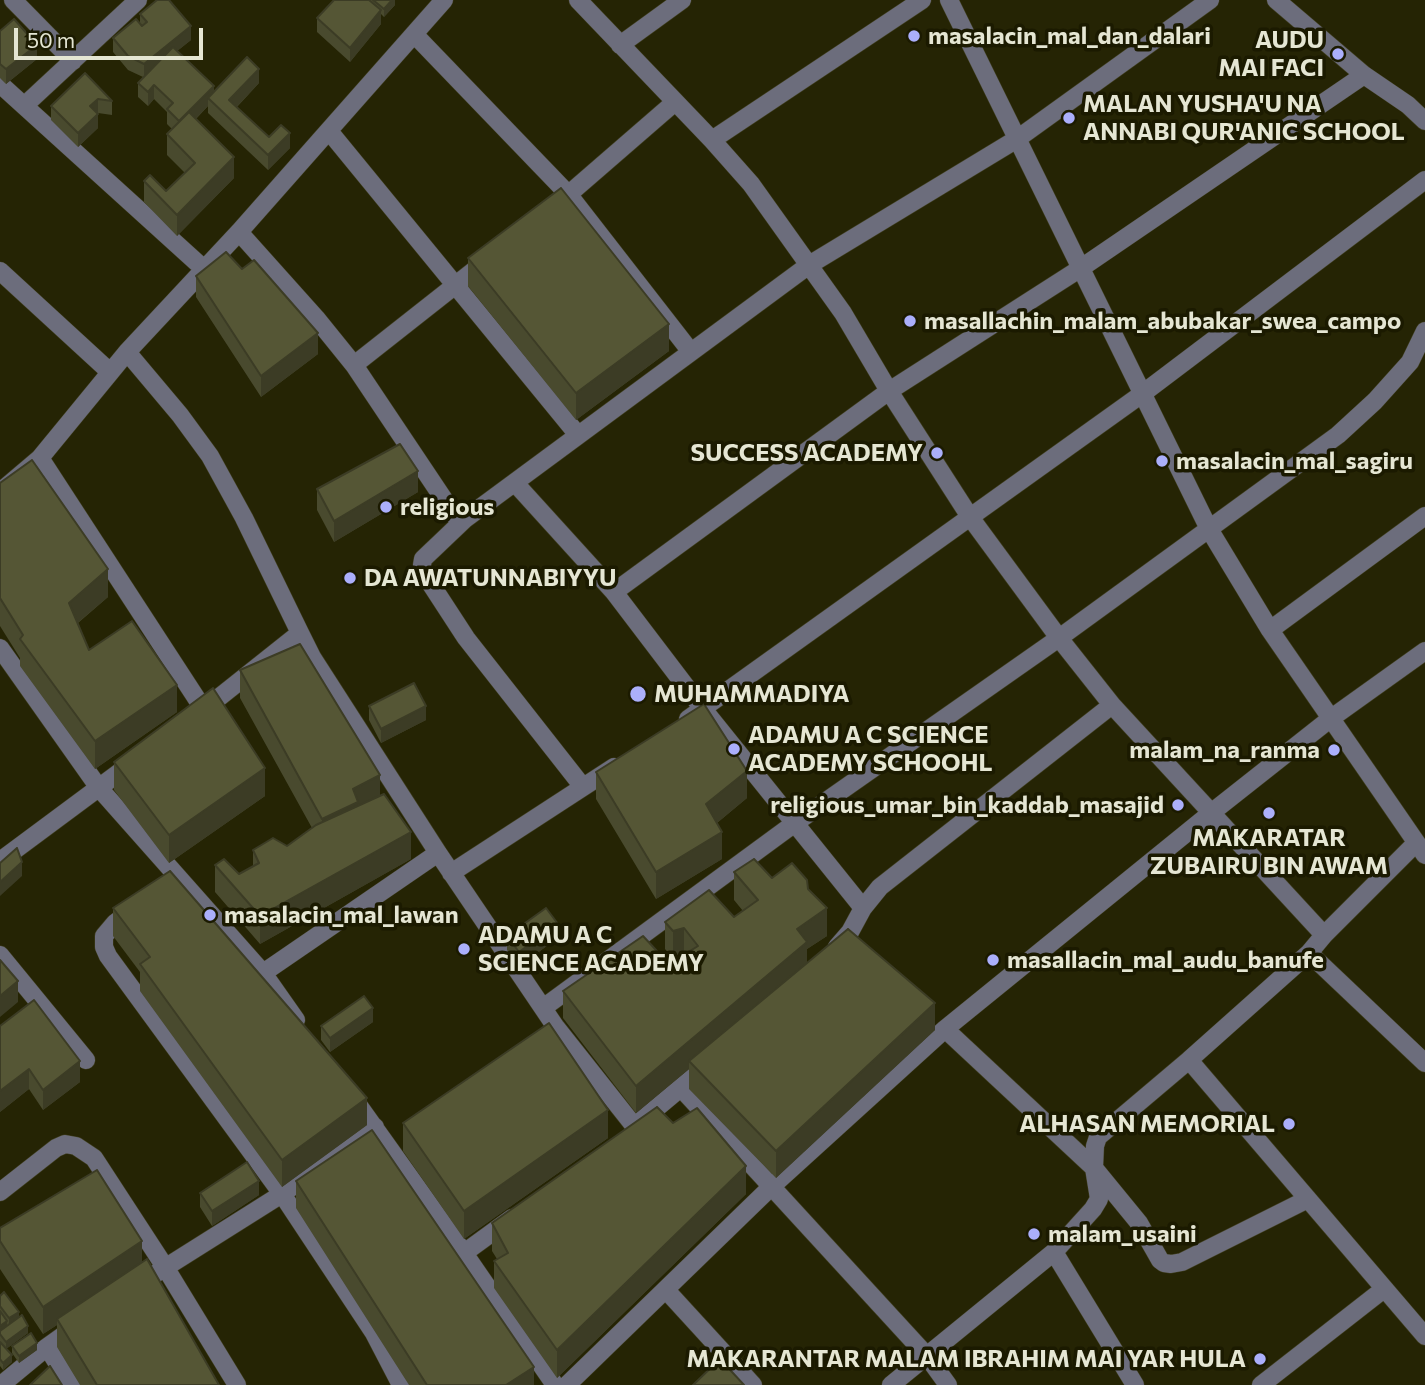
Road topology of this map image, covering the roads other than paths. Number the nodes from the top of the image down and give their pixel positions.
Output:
1 (13, 0) edge
2 (138, 0) edge
3 (444, 0) edge
4 (578, 0) edge
5 (682, 0) edge
6 (922, 0) edge
7 (949, 0) edge
8 (1210, 0) edge
9 (1276, 0) edge
10 (414, 34) junction
11 (620, 45) junction
12 (73, 61) junction
13 (1364, 75) junction
14 (0, 83) edge
15 (675, 103) junction
16 (25, 105) junction
17 (1425, 121) edge
18 (328, 131) junction
19 (1017, 139) junction
20 (712, 140) junction
21 (1425, 180) edge
22 (569, 195) junction
23 (548, 211) edge
24 (239, 232) junction
25 (496, 252) edge
26 (809, 265) junction
27 (1080, 268) junction
28 (204, 269) junction
29 (0, 271) edge
30 (455, 285) junction
31 (1425, 331) edge
32 (127, 352) junction
33 (691, 352) junction
34 (354, 365) junction
35 (110, 372) junction
36 (889, 391) junction
37 (1142, 394) junction
38 (578, 435) junction
39 (40, 458) junction
40 (514, 483) junction
41 (0, 492) edge
42 (1425, 516) edge
43 (970, 517) junction
44 (465, 519) junction
45 (1209, 529) junction
46 (614, 592) junction
47 (1270, 630) junction
48 (300, 633) junction
49 (1059, 638) junction
50 (0, 648) edge
51 (1425, 651) edge
52 (1112, 705) junction
53 (703, 709) junction
54 (1330, 719) junction
55 (670, 730) edge
56 (141, 757) edge
57 (626, 759) edge
58 (99, 788) junction
59 (583, 788) junction
60 (1211, 813) junction
61 (795, 823) junction
62 (1421, 849) edge
63 (438, 853) junction
64 (0, 861) edge
65 (451, 873) junction
66 (145, 899) edge
67 (863, 908) junction
68 (1324, 935) junction
69 (1309, 953) junction
70 (0, 955) edge
71 (825, 960) edge
72 (263, 974) junction
73 (543, 1008) junction
74 (303, 1028) edge
75 (946, 1029) junction
76 (720, 1054) edge
77 (86, 1059) dead end
78 (1189, 1060) junction
79 (1425, 1063) edge
80 (343, 1083) edge
81 (681, 1088) junction
82 (375, 1127) junction
83 (1094, 1168) junction
84 (771, 1187) junction
85 (0, 1192) edge
86 (282, 1194) junction
87 (1308, 1199) junction
88 (528, 1206) edge
89 (1054, 1252) junction
90 (464, 1254) junction
91 (165, 1267) junction
92 (1384, 1289) junction
93 (666, 1290) junction
94 (122, 1296) edge
95 (90, 1318) edge
96 (1425, 1336) edge
97 (47, 1347) junction
98 (927, 1356) junction
99 (1267, 1383) edge
100 (1, 1385) edge
101 (71, 1385) edge
102 (237, 1385) edge
103 (401, 1385) edge
104 (555, 1385) edge
105 (568, 1385) edge
106 (752, 1385) edge
107 (891, 1385) edge
108 (948, 1385) edge
109 (1135, 1385) edge

1 - 12 street
2 - 12 street
3 - 10 street
4 - 11 street
5 - 11 street
6 - 20 street
7 - 19 street
8 - 19 street
9 - 13 street
10 - 18 street
10 - 22 street
11 - 15 street
12 - 16 street
13 - 17 street
13 - 27 street
14 - 16 street
15 - 20 street
15 - 22 street
16 - 28 street
18 - 24 street
18 - 30 street
19 - 26 street
19 - 27 street
20 - 26 street
21 - 37 street
22 - 23 street
22 - 33 street
24 - 28 street
24 - 34 street
25 - 30 street
26 - 33 street
26 - 36 street
27 - 36 street
27 - 37 street
28 - 32 street
29 - 35 street
30 - 34 street
30 - 38 street
31 - 45 street
32 - 35 street
32 - 48 street
33 - 38 street
34 - 44 street
35 - 39 street
36 - 43 street
36 - 46 street
37 - 43 street
37 - 45 street
38 - 40 street
39 - 41 street
39 - 48 street
40 - 44 street
40 - 46 street
42 - 47 street
43 - 49 street
43 - 53 street
44 - 59 street
45 - 47 street
45 - 49 street
46 - 53 street
47 - 54 street
48 - 63 street
49 - 52 street
49 - 61 street
50 - 58 street
51 - 54 street
52 - 60 street
52 - 67 street
53 - 55 street
53 - 61 street
54 - 60 street
54 - 62 street
56 - 58 street
57 - 59 street
58 - 64 street
58 - 72 street
59 - 65 street
60 - 68 street
60 - 75 street
61 - 67 street
61 - 73 street
62 - 68 street
63 - 65 street
63 - 72 street
65 - 73 street
66 - 86 street
67 - 71 street
68 - 69 street
69 - 78 street
69 - 79 street
70 - 77 street
72 - 74 street
73 - 81 street
75 - 83 street
75 - 84 street
76 - 81 street
78 - 83 street
78 - 87 street
80 - 82 street
81 - 84 street
82 - 86 street
82 - 90 street
83 - 87 street
83 - 89 street
84 - 93 street
84 - 98 street
85 - 91 street
86 - 91 street
86 - 103 street
87 - 92 street
88 - 90 street
89 - 98 street
89 - 109 street
90 - 104 street
91 - 94 street
91 - 102 street
92 - 96 street
92 - 99 street
93 - 105 street
93 - 106 street
95 - 97 street
97 - 100 street
97 - 101 street
98 - 107 street
98 - 108 street

